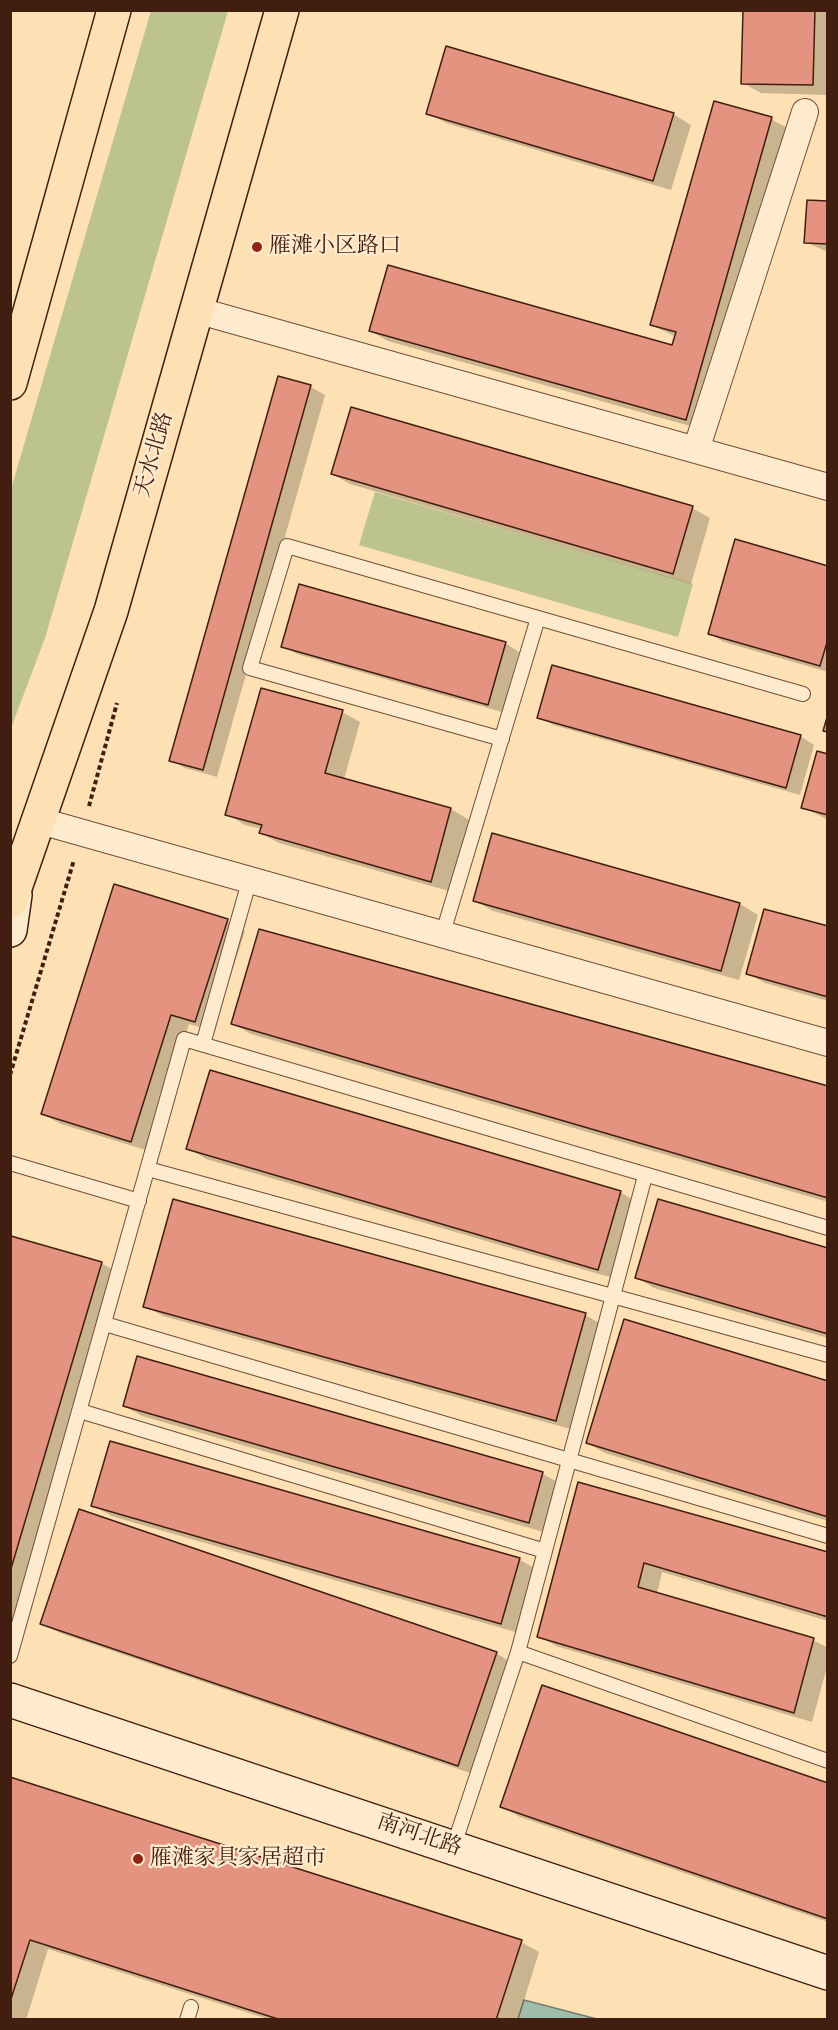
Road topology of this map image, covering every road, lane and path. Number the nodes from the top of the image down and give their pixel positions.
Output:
1 (114, 10) edge
2 (282, 10) edge
3 (805, 112) dead end
4 (196, 310) junction
5 (10, 383) edge
6 (696, 450) junction
7 (828, 487) edge
8 (538, 618) junction
9 (802, 694) dead end
10 (502, 739) junction
11 (37, 820) junction
12 (249, 882) junction
13 (13, 899) edge
14 (10, 930) edge
15 (442, 936) junction
16 (828, 1043) edge
17 (203, 1044) junction
18 (10, 1164) edge
19 (148, 1169) junction
20 (645, 1176) junction
21 (139, 1201) junction
22 (828, 1228) edge
23 (613, 1297) junction
24 (105, 1324) junction
25 (828, 1355) edge
26 (80, 1411) junction
27 (569, 1461) junction
28 (828, 1536) edge
29 (545, 1551) junction
30 (518, 1652) junction
31 (10, 1656) edge
32 (10, 1700) edge
33 (827, 1758) edge
34 (453, 1848) junction
35 (828, 1973) edge

1 - 5 main road
2 - 4 main road, 天水北路
3 - 6 street
4 - 6 street
4 - 11 main road, 天水北路
6 - 7 street
8 - 9 lane
8 - 10 lane
8 - 10 lane
10 - 15 lane
11 - 12 street
11 - 13 main road, 天水北路
12 - 15 street
12 - 17 lane
13 - 14 street
15 - 16 street
17 - 19 lane
17 - 20 lane
18 - 21 lane
19 - 21 lane
19 - 23 lane
20 - 22 lane
20 - 23 lane
21 - 24 lane
23 - 25 lane
23 - 27 lane
24 - 26 lane
24 - 27 lane
26 - 29 lane
26 - 31 lane
27 - 28 lane
27 - 29 lane
29 - 30 lane
30 - 33 lane
30 - 34 lane
32 - 34 street, 南河北路
34 - 35 street, 南河北路

